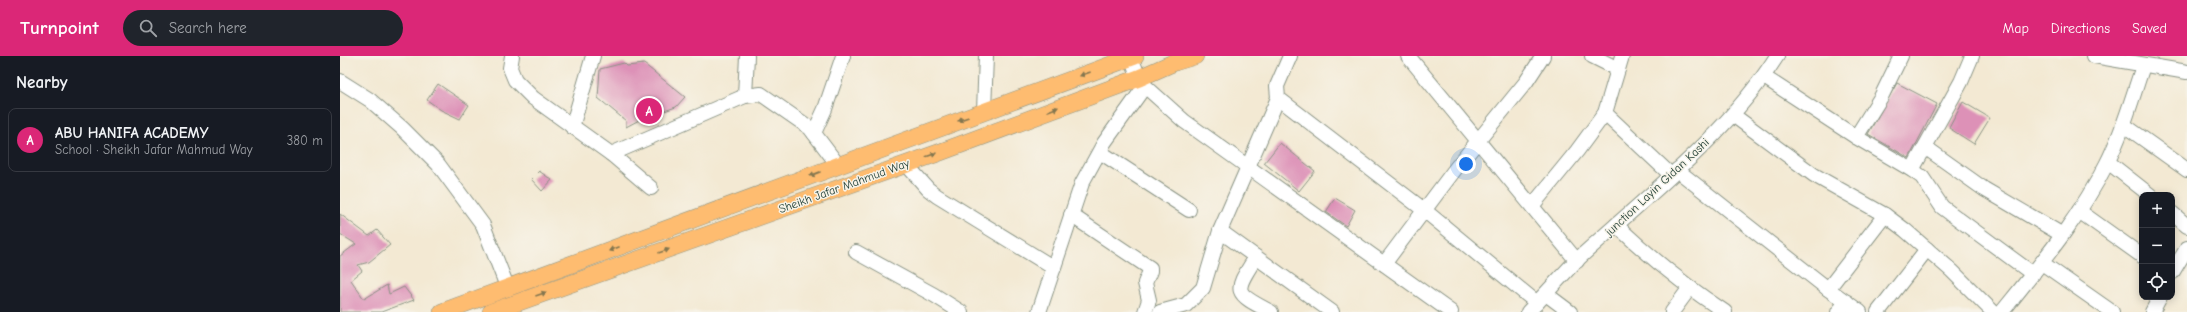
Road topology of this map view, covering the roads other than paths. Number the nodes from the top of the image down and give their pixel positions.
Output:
1 (512, 56) edge
2 (593, 56) edge
3 (747, 56) edge
4 (843, 56) edge
5 (986, 56) edge
6 (1195, 56) edge
7 (1290, 56) edge
8 (1408, 56) edge
9 (1543, 56) edge
10 (1592, 56) edge
11 (1777, 56) edge
12 (1901, 56) edge
13 (1972, 56) edge
14 (2094, 56) edge
15 (1133, 57) edge
16 (2121, 58) edge
17 (1620, 62) edge
18 (2143, 66) junction
19 (2187, 72) edge
20 (1764, 77) junction
21 (340, 81) edge
22 (1142, 82) junction
23 (745, 96) junction
24 (1278, 98) junction
25 (984, 111) junction
26 (1605, 113) junction
27 (1733, 115) junction
28 (2124, 125) junction
29 (572, 127) junction
30 (814, 133) junction
31 (1856, 137) junction
32 (1479, 141) junction
33 (1926, 148) junction
34 (1100, 152) junction
35 (611, 154) junction
36 (2108, 162) junction
37 (906, 164) junction
38 (838, 165) junction
39 (1247, 167) junction
40 (1912, 170) junction
41 (2187, 170) edge
42 (1674, 173) junction
43 (651, 188) dead end
44 (2146, 192) edge
45 (1532, 206) junction
46 (1190, 210) dead end
47 (1424, 210) junction
48 (2079, 211) junction
49 (1071, 215) junction
50 (1885, 215) junction
51 (2175, 216) edge
52 (1616, 225) junction
53 (2187, 226) edge
54 (1220, 231) junction
55 (2061, 234) junction
56 (2187, 248) edge
57 (1927, 249) junction
58 (856, 252) dead end
59 (2139, 254) edge
60 (1256, 257) junction
61 (1577, 261) junction
62 (2042, 263) junction
63 (1384, 264) junction
64 (1054, 268) junction
65 (2175, 268) edge
66 (2033, 274) junction
67 (508, 289) junction
68 (1689, 289) junction
69 (1828, 289) junction
70 (2158, 300) edge
71 (1537, 303) edge
72 (1843, 307) edge
73 (442, 312) edge
74 (491, 312) edge
75 (961, 312) edge
76 (1039, 312) edge
77 (1145, 312) edge
78 (1160, 312) edge
79 (1271, 312) edge
80 (1332, 312) edge
81 (1451, 312) edge
82 (1570, 312) edge
83 (1672, 312) edge
84 (1725, 312) edge
85 (1860, 312) edge
86 (1878, 312) edge
87 (1993, 312) edge
88 (2002, 312) edge
89 (2112, 312) edge
90 (2152, 312) edge

1 - 29 street
2 - 29 street
3 - 23 street
4 - 30 street
5 - 25 street
6 - 22 main road, Sheikh Jafar Mahmud Way
7 - 24 street
8 - 32 street
9 - 32 street
10 - 17 street
11 - 20 street, junction Layin Gidan Kashi
12 - 31 street
13 - 33 street
14 - 16 street
15 - 22 street
15 -> 25 main road, Sheikh Jafar Mahmud Way
16 - 18 street
17 - 26 street
18 - 19 street
18 - 28 street
20 - 27 street, junction Layin Gidan Kashi
20 - 31 street
21 - 67 street
22 - 34 street
37 -> 22 main road, Sheikh Jafar Mahmud Way
22 - 39 street
23 - 30 street
23 - 35 street
24 - 39 street
24 - 47 street
25 -> 38 main road, Sheikh Jafar Mahmud Way
26 - 42 street
26 - 45 street
27 - 42 street, junction Layin Gidan Kashi
27 - 50 street
28 - 36 street
28 - 41 street
29 - 35 street
30 - 38 street
31 - 40 street
32 - 45 street
32 - 47 street
33 - 40 street
33 - 55 street
34 - 46 street
34 - 49 street
35 - 43 street
36 - 44 street
36 - 48 street
37 - 64 street
74 -> 37 main road, Sheikh Jafar Mahmud Way
38 -> 67 main road, Sheikh Jafar Mahmud Way
39 - 54 street
39 - 63 street
40 - 66 street
42 - 52 street, junction Layin Gidan Kashi
42 - 69 street
45 - 61 street
47 - 63 street
47 - 71 street
48 - 55 street
48 - 59 street
49 - 64 street
49 - 77 street
50 - 57 street
50 - 69 street
51 - 53 street
52 - 61 street, junction Layin Gidan Kashi
52 - 68 street
54 - 60 street
54 - 78 street
55 - 62 street
56 - 65 street
57 - 86 street
57 - 87 street
58 - 75 street
60 - 79 street
60 - 80 street
61 - 71 street, junction Layin Gidan Kashi
62 - 66 street
62 - 89 street
63 - 81 street
64 - 76 street
66 - 88 street
67 - 73 main road, Sheikh Jafar Mahmud Way
68 - 83 street
68 - 84 street
69 - 72 street
70 - 90 street
71 - 82 street
72 - 85 street

